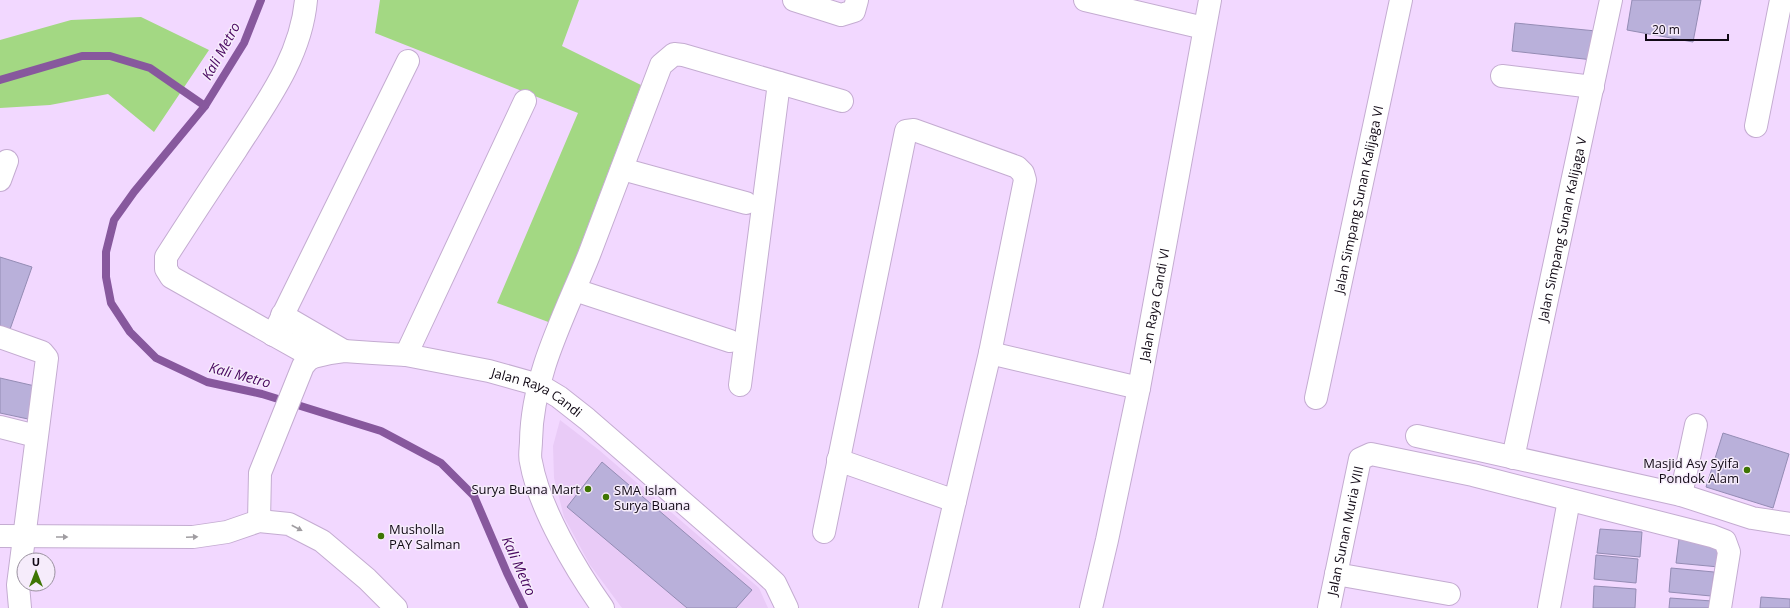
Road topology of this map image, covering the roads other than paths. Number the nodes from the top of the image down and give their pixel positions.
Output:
1 (306, 0) edge
2 (794, 0) edge
3 (857, 0) edge
4 (1085, 0) edge
5 (1210, 0) edge
6 (1401, 0) edge
7 (1610, 0) edge
8 (1780, 0) edge
9 (1204, 28) junction
10 (408, 61) dead end
11 (1502, 76) dead end
12 (779, 83) junction
13 (1593, 87) junction
14 (842, 101) dead end
15 (525, 102) dead end
16 (1756, 126) dead end
17 (622, 169) junction
18 (746, 203) dead end
19 (575, 290) junction
20 (282, 315) junction
21 (273, 334) junction
22 (0, 337) edge
23 (730, 341) dead end
24 (344, 351) junction
25 (990, 354) junction
26 (406, 355) junction
27 (308, 362) junction
28 (539, 385) junction
29 (740, 385) dead end
30 (1139, 388) junction
31 (1316, 398) dead end
32 (1696, 425) dead end
33 (0, 427) edge
34 (36, 436) junction
35 (1417, 436) dead end
36 (1513, 458) junction
37 (838, 460) junction
38 (1681, 495) junction
39 (1569, 500) junction
40 (955, 501) junction
41 (259, 521) junction
42 (1790, 524) edge
43 (824, 532) dead end
44 (0, 536) edge
45 (23, 537) junction
46 (1336, 574) junction
47 (1449, 594) dead end
48 (20, 608) edge
49 (396, 608) edge
50 (603, 608) edge
51 (787, 608) edge
52 (930, 608) edge
53 (1091, 608) edge
54 (1329, 608) edge
55 (1549, 608) edge
56 (1720, 608) edge

1 - 21 street
2 - 3 street
4 - 9 street
5 - 9 street, Jalan Raya Candi VI
6 - 31 street, Jalan Simpang Sunan Kalijaga VI
7 - 13 street, Jalan Simpang Sunan Kalijaga V
8 - 16 street
9 - 30 street, Jalan Raya Candi VI
10 - 20 street
11 - 13 street
12 - 14 street
12 - 17 street
12 - 29 street
13 - 36 street, Jalan Simpang Sunan Kalijaga V
15 - 26 street
17 - 18 street
17 - 19 street
19 - 23 street
19 - 28 street
20 - 21 street
20 - 24 street
21 - 27 street
22 - 34 street
24 - 26 street, Jalan Raya Candi
24 - 27 street, Jalan Raya Candi
25 - 30 street
25 - 37 street
25 - 40 street
26 - 28 street, Jalan Raya Candi
27 - 41 street
28 - 50 street
28 - 51 street, Jalan Raya Candi
30 - 53 street, Jalan Raya Candi VI
32 - 38 street
33 - 34 street
34 - 45 street
35 - 36 street
36 - 38 street
37 - 40 street
37 - 43 street
38 - 42 street
39 - 46 street, Jalan Sunan Muria VIII
39 - 55 street
39 - 56 street
40 - 52 street
45 -> 41 street
41 -> 49 street
44 - 45 street
45 - 48 street
46 - 47 street
46 - 54 street, Jalan Sunan Muria VIII

